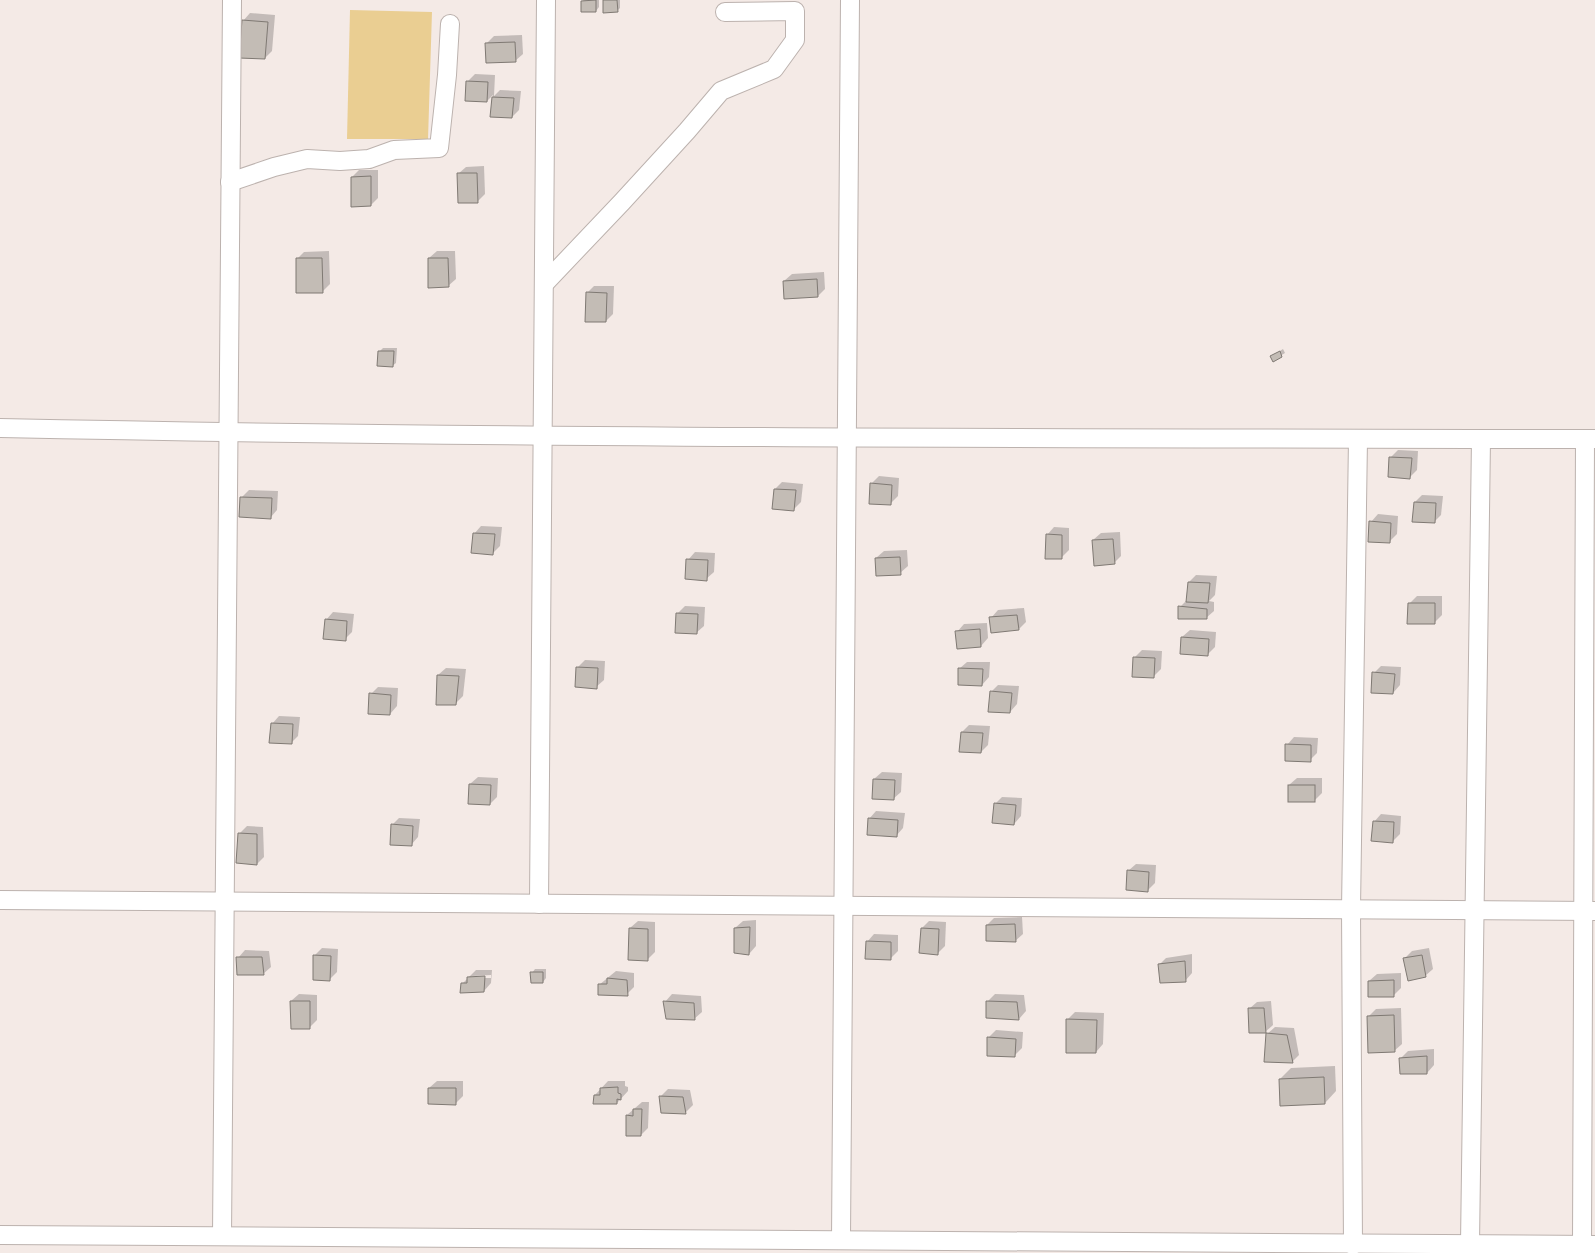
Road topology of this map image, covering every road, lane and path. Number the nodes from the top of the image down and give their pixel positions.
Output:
1 (232, 0) edge
2 (546, 0) edge
3 (850, 0) edge
4 (725, 12) dead end
5 (450, 24) dead end
6 (230, 182) junction
7 (544, 284) junction
8 (0, 428) edge
9 (228, 433) junction
10 (543, 436) junction
11 (847, 438) junction
12 (1358, 439) junction
13 (1481, 439) junction
14 (1590, 439) edge
15 (0, 900) edge
16 (224, 902) junction
17 (539, 904) junction
18 (843, 906) junction
19 (1351, 909) junction
20 (1474, 910) junction
21 (1589, 911) edge
22 (0, 1235) edge
23 (222, 1236) junction
24 (841, 1240) junction
25 (1353, 1244) junction
26 (1470, 1244) junction
27 (1588, 1245) edge
28 (804, 1247) edge
29 (986, 1247) edge
30 (1295, 1248) edge
31 (1543, 1249) edge

1 - 6 street
2 - 7 street
3 - 11 street
4 - 7 street
5 - 6 street
6 - 9 street
7 - 10 street
8 - 9 street
9 - 10 street
9 - 16 street
10 - 11 street
10 - 17 street
11 - 12 street
11 - 18 street
12 - 13 street
12 - 19 street
13 - 14 street
13 - 20 street
14 - 21 street
15 - 16 street
16 - 17 street
16 - 23 street
17 - 18 street
18 - 19 street
18 - 24 street
19 - 20 street
19 - 25 street
20 - 21 street
20 - 26 street
21 - 27 street
22 - 23 street
23 - 28 street
24 - 28 street
24 - 29 street
25 - 26 street
25 - 30 street
26 - 31 street
27 - 31 street
29 - 30 street

